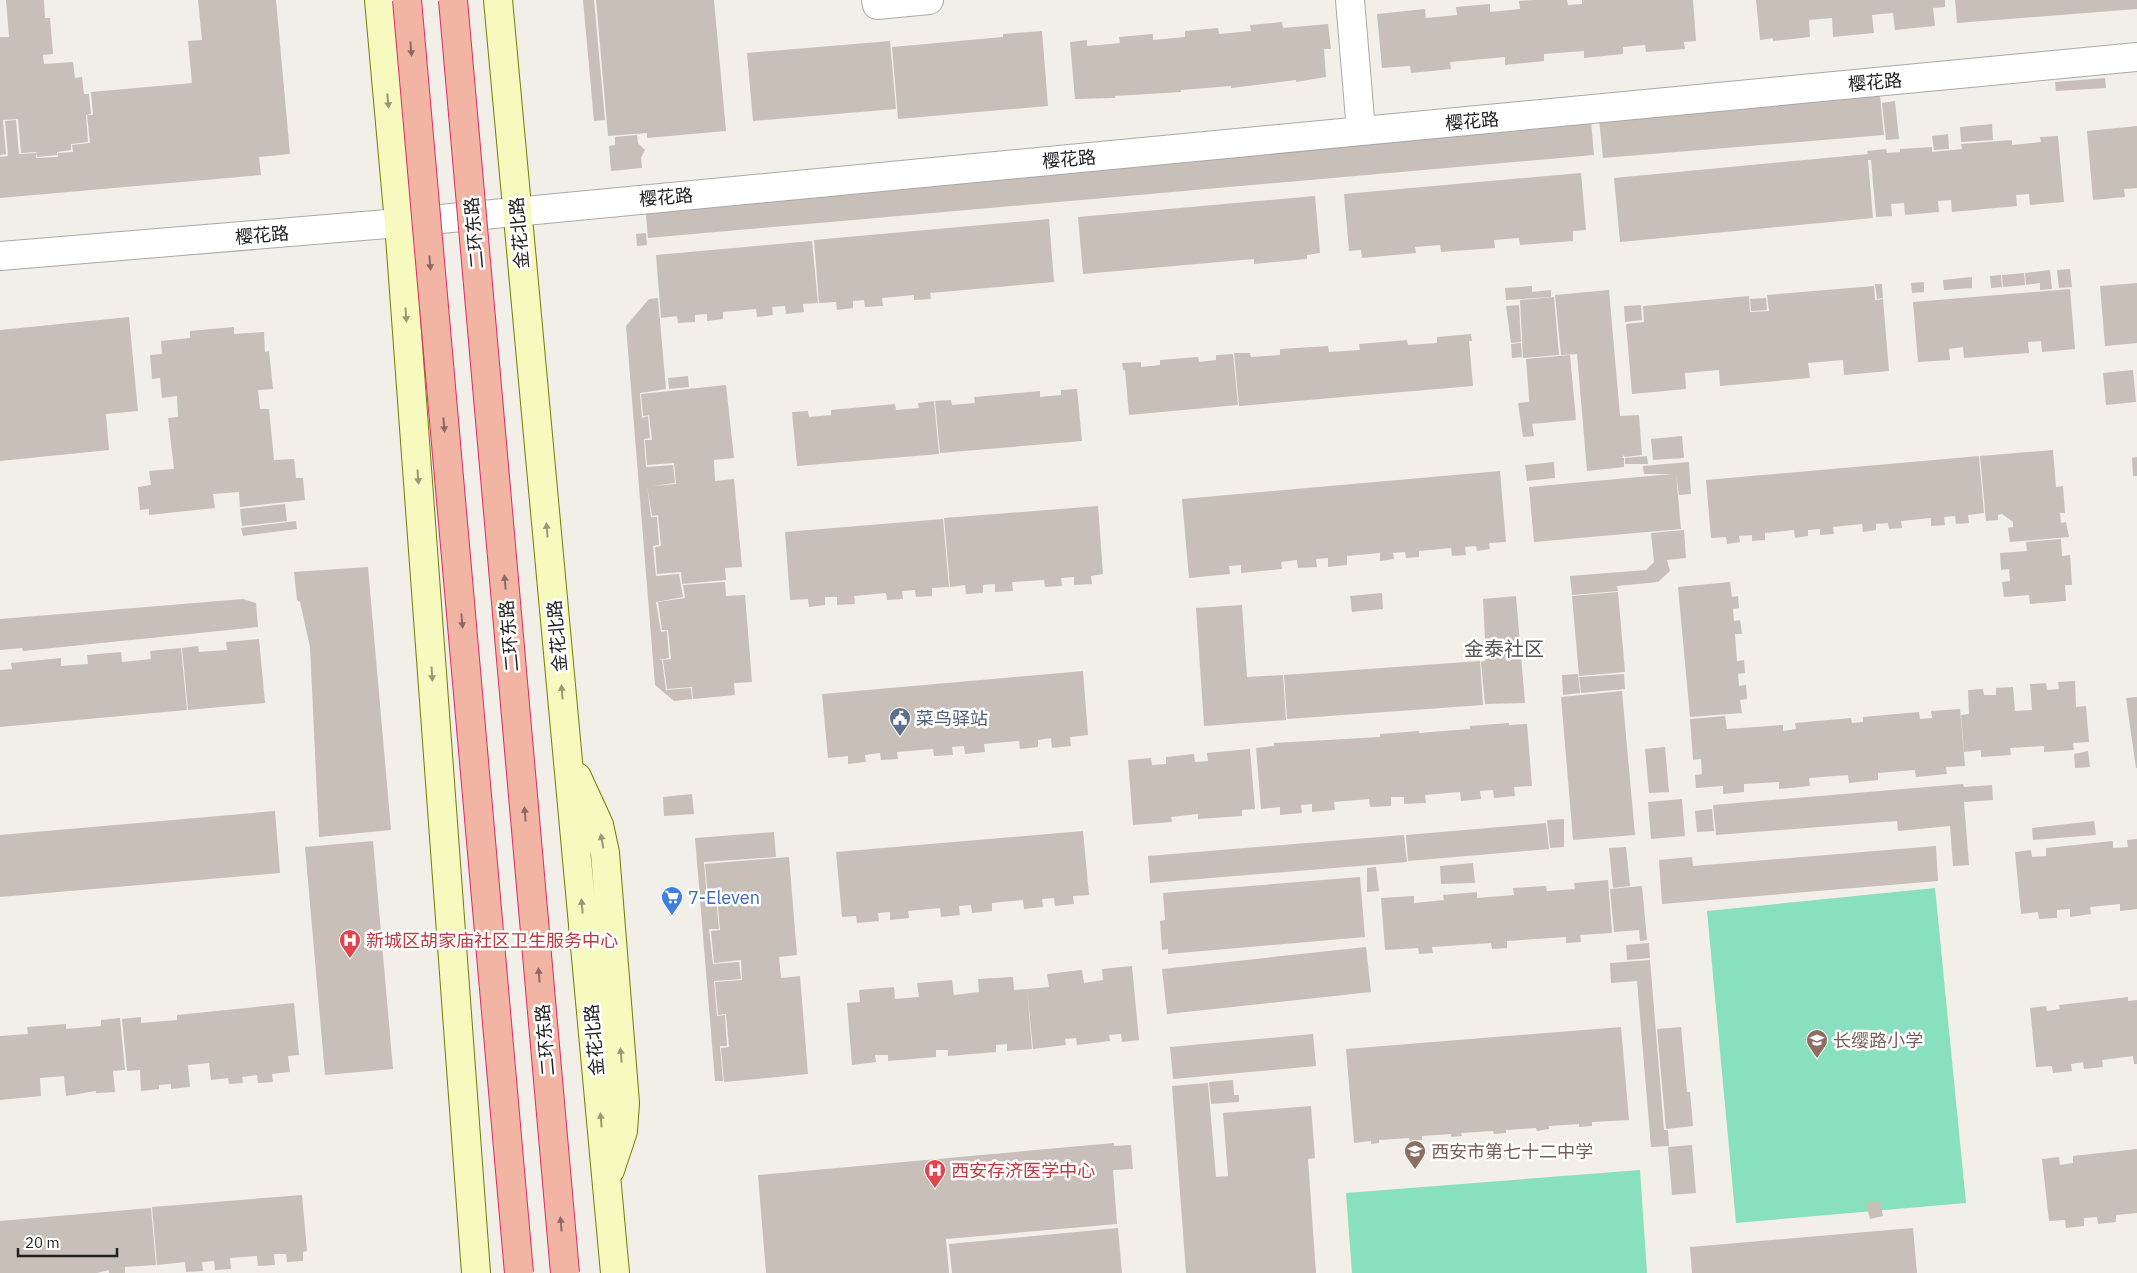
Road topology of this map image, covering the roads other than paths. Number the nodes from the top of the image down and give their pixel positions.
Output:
1 (379, 0) edge
2 (407, 0) edge
3 (453, 0) edge
4 (498, 0) edge
5 (876, 0) edge
6 (929, 0) edge
7 (1350, 0) edge
8 (2137, 57) edge
9 (1361, 131) junction
10 (518, 212) junction
11 (399, 224) junction
12 (0, 256) edge
13 (476, 1273) edge
14 (519, 1273) edge
15 (566, 1273) edge
16 (614, 1273) edge

1 -> 11 main road
2 -> 14 highway, bridge
15 -> 3 highway, 二环东路, bridge
4 - 10 main road, 金花北路
5 - 6 street
7 - 9 street
8 - 9 street, 樱花路
9 - 10 street, 樱花路
10 - 11 street, 樱花路
16 -> 10 main road, 金花北路
11 - 12 street, 樱花路
11 -> 13 main road

